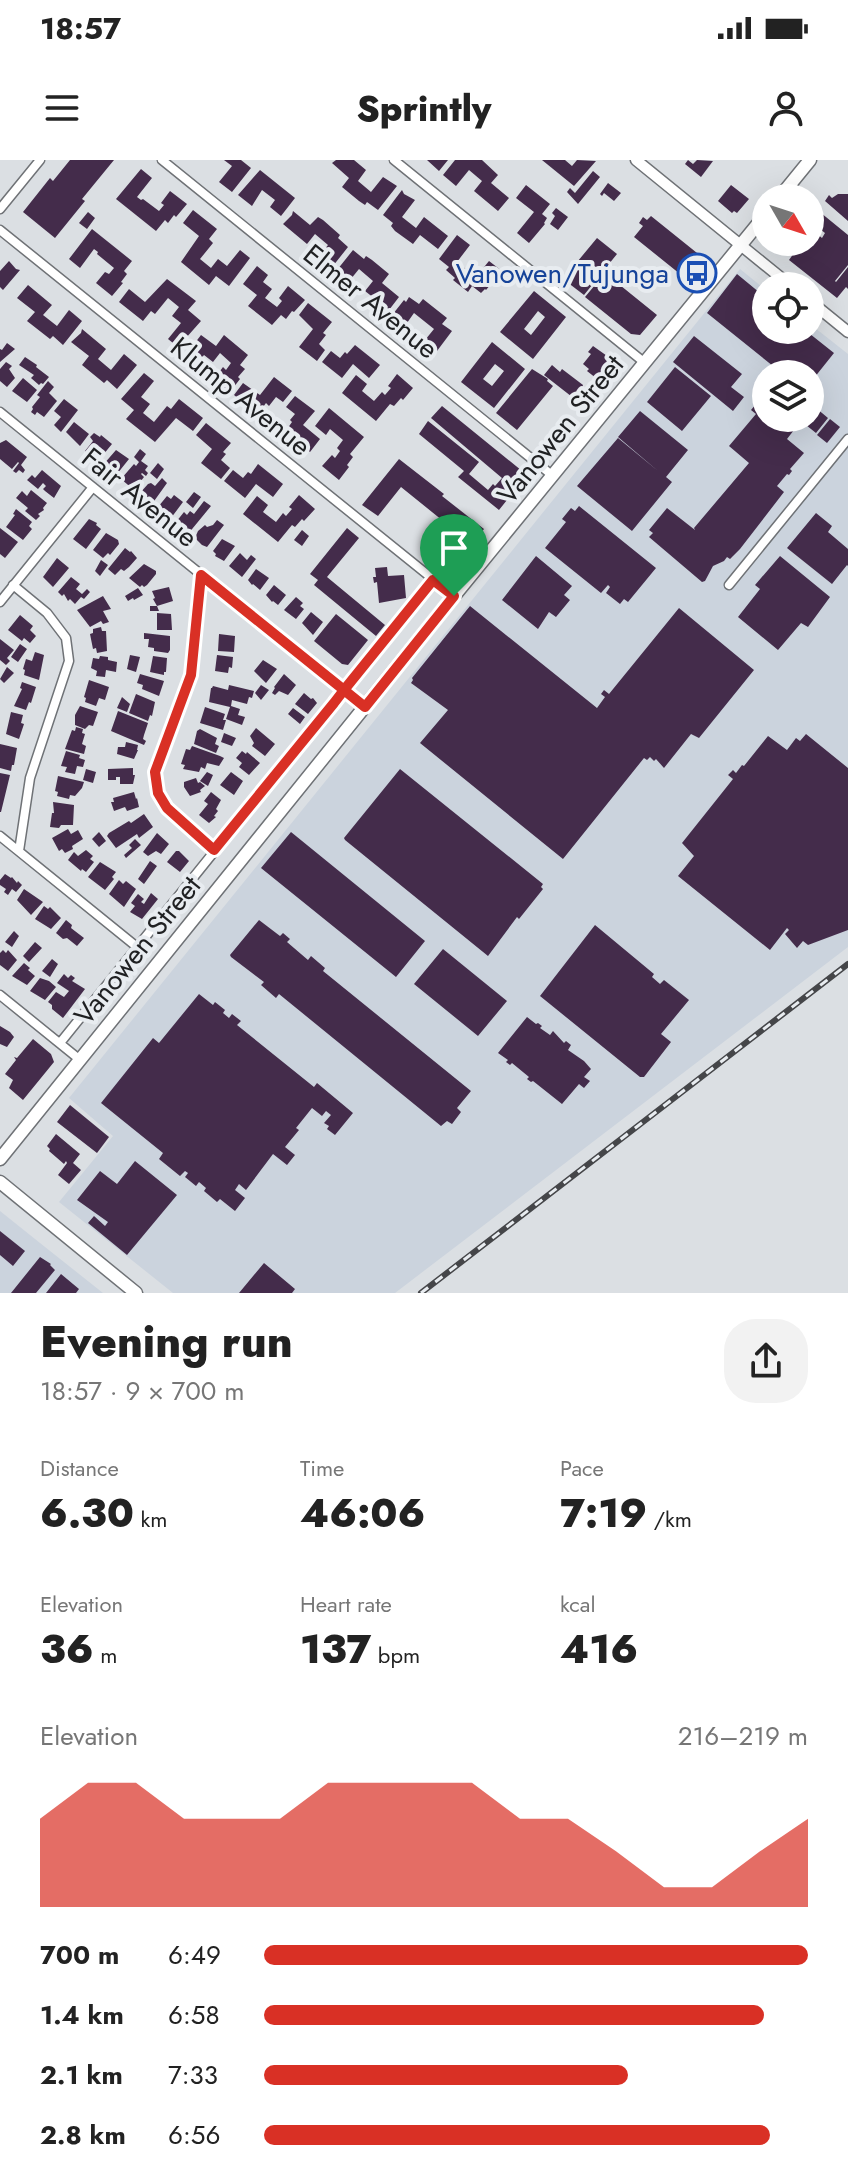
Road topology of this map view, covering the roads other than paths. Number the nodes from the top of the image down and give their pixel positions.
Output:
1 (40, 160) edge
2 (162, 160) edge
3 (394, 160) edge
4 (636, 160) edge
5 (810, 160) edge
6 (790, 184) edge
7 (0, 209) edge
8 (0, 230) edge
9 (752, 231) edge
10 (741, 245) junction
11 (774, 272) edge
12 (824, 312) edge
13 (848, 332) edge
14 (645, 363) junction
15 (0, 412) edge
16 (848, 439) edge
17 (553, 476) junction
18 (93, 487) junction
19 (201, 575) junction
20 (433, 580) junction
21 (13, 585) junction
22 (729, 585) dead end
23 (454, 596) junction
24 (0, 602) edge
25 (344, 690) junction
26 (365, 707) junction
27 (0, 836) edge
28 (214, 850) junction
29 (19, 851) junction
30 (137, 947) junction
31 (0, 995) edge
32 (60, 1043) junction
33 (79, 1059) junction
34 (0, 1159) edge
35 (0, 1182) edge
36 (136, 1293) edge

1 - 7 street
2 - 17 street, Elmer Avenue
3 - 14 street
4 - 10 street
5 - 6 main road
8 - 20 street, Klump Avenue
9 - 10 main road, Vanowen Street
10 - 11 street
10 - 14 main road, Vanowen Street
12 - 13 street
14 - 17 main road, Vanowen Street
15 - 18 street, Fair Avenue
16 - 22 street
17 - 23 main road, Vanowen Street
18 - 19 street, Fair Avenue
18 - 21 street
19 - 25 street, Fair Avenue
19 - 28 street
20 - 23 street, Klump Avenue
20 - 25 street, Vanowen Street
21 - 24 street
21 - 29 street
23 - 26 main road, Vanowen Street
25 - 26 street, Fair Avenue
25 - 28 street, Vanowen Street
26 - 33 main road, Vanowen Street
27 - 29 street
28 - 30 street, Vanowen Street
29 - 30 street
30 - 32 street, Vanowen Street
31 - 32 street
32 - 33 street
33 - 34 main road, Vanowen Street
35 - 36 main road

